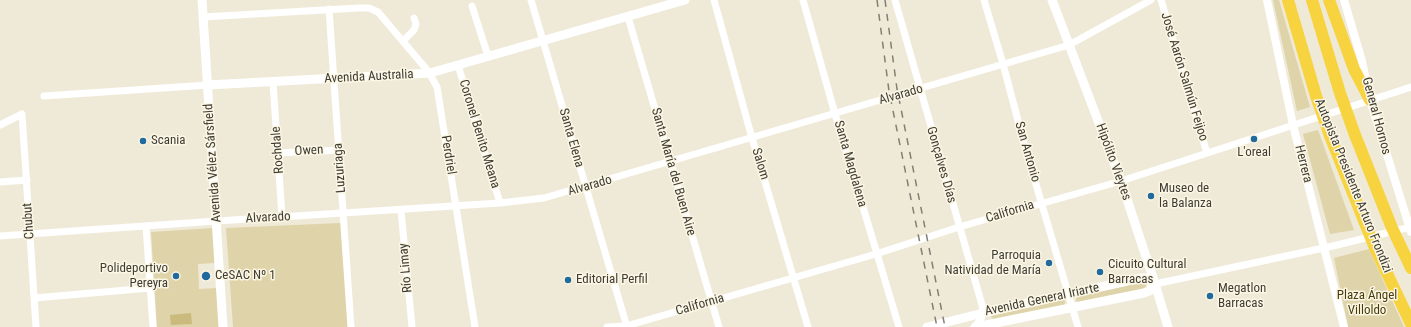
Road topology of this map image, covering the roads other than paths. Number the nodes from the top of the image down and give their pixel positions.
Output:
1 (202, 0) edge
2 (531, 0) edge
3 (685, 0) edge
4 (714, 0) edge
5 (803, 0) edge
6 (895, 0) edge
7 (984, 0) edge
8 (1052, 0) edge
9 (1151, 0) edge
10 (1161, 0) edge
11 (1267, 0) edge
12 (1288, 0) edge
13 (1312, 0) edge
14 (1329, 0) edge
15 (1344, 0) edge
16 (472, 6) dead end
17 (329, 10) junction
18 (203, 17) junction
19 (628, 17) junction
20 (414, 18) dead end
21 (403, 41) junction
22 (543, 41) junction
23 (1069, 45) junction
24 (488, 56) junction
25 (1003, 64) junction
26 (458, 65) junction
27 (430, 73) junction
28 (334, 78) junction
29 (273, 82) junction
30 (208, 85) junction
31 (1411, 87) edge
32 (920, 90) junction
33 (44, 96) dead end
34 (1370, 100) junction
35 (835, 114) junction
36 (0, 125) edge
37 (1294, 125) junction
38 (752, 138) junction
39 (339, 150) junction
40 (278, 153) junction
41 (1207, 153) junction
42 (671, 162) junction
43 (27, 180) junction
44 (1121, 181) junction
45 (0, 182) edge
46 (585, 187) junction
47 (500, 203) junction
48 (1041, 203) junction
49 (455, 206) junction
50 (401, 210) junction
51 (343, 213) junction
52 (282, 217) junction
53 (217, 221) junction
54 (146, 226) junction
55 (959, 227) junction
56 (1410, 229) edge
57 (30, 234) junction
58 (0, 236) edge
59 (1324, 248) junction
60 (876, 254) junction
61 (1411, 268) edge
62 (794, 277) junction
63 (1155, 284) junction
64 (150, 288) junction
65 (1068, 294) junction
66 (34, 298) junction
67 (711, 302) junction
68 (1072, 308) junction
69 (983, 313) junction
70 (961, 323) edge
71 (1411, 324) edge
72 (626, 326) edge
73 (36, 327) edge
74 (153, 327) edge
75 (224, 327) edge
76 (352, 327) edge
77 (412, 327) edge
78 (475, 327) edge
79 (607, 327) edge
80 (719, 327) edge
81 (808, 327) edge
82 (899, 327) edge
83 (927, 327) edge
84 (975, 327) edge
85 (1078, 327) edge
86 (1168, 327) edge
87 (1344, 327) edge

1 - 18 main road, Avenida Vélez Sársfield
2 - 22 street, Santa Elena
3 - 19 main road, Avenida Australia
4 - 38 street, Salom
5 - 35 street, Santa Magdalena
6 - 32 street, Gonçalves Días
7 - 25 street, San Antonio
8 - 23 main road, Hipólito Vieytes
9 - 23 street, Alvarado
10 - 41 street, José Aarón Salmún Feijoo
11 - 37 street, Herrera
12 - 71 highway, Autopista Presidente Arturo Frondizi
13 - 61 highway, Autopista Presidente Arturo Frondizi
14 - 34 highway
15 - 34 street, General Hornos
16 - 24 street
17 - 18 street
17 - 21 street, Perdriel
17 - 28 street, Luzuriaga
18 - 30 main road, Avenida Vélez Sársfield
19 - 22 main road, Avenida Australia
19 - 42 street, Santa María del Buen Aire
20 - 21 street
21 - 27 street, Perdriel
22 - 24 main road, Avenida Australia
22 - 46 street, Santa Elena
23 - 25 street, Alvarado
23 - 44 main road, Hipólito Vieytes
24 - 26 main road, Avenida Australia
25 - 32 street, Alvarado
25 - 48 street, San Antonio
26 - 27 main road, Avenida Australia
26 - 47 street, Coronel Benito Meana
27 - 28 main road, Avenida Australia
27 - 49 street, Perdriel
28 - 29 main road, Avenida Australia
28 - 39 street, Luzuriaga
29 - 30 main road, Avenida Australia
29 - 40 street, Rochdale
30 - 33 street, Avenida Australia
30 - 53 main road, Avenida Vélez Sársfield
31 - 34 street, California
32 - 35 street, Alvarado
32 - 55 street, Gonçalves Días
34 - 37 street, California
34 - 56 street, General Hornos
35 - 38 street, Alvarado
35 - 60 street, Santa Magdalena
36 - 43 street, Chubut
37 - 41 street, California
37 - 59 street, Herrera
38 - 42 street, Alvarado
38 - 62 street, Salom
39 - 40 street, Owen
39 - 51 street, Luzuriaga
40 - 52 street, Rochdale
41 - 44 street, California
42 - 46 street, Alvarado
42 - 67 street, Santa María del Buen Aire
43 - 45 street
43 - 57 street, Chubut
44 - 48 street, California
44 - 63 main road, Hipólito Vieytes
46 - 47 street, Alvarado
46 - 72 street, Santa Elena
47 - 49 street, Alvarado
48 - 55 street, California
48 - 65 street, San Antonio
49 - 50 street, Alvarado
49 - 78 street, Perdriel
50 - 51 street, Alvarado
50 - 77 street, Río Limay
51 - 52 street, Alvarado
51 - 76 street, Luzuriaga
52 - 53 street, Alvarado
53 - 54 street, Alvarado
53 - 75 main road, Avenida Vélez Sársfield
54 - 57 street, Alvarado
54 - 64 street
55 - 60 street, California
55 - 69 street, Gonçalves Días
56 - 59 street, Avenida General Iriarte
57 - 58 street, Alvarado
57 - 66 street, Chubut
59 - 63 street, Avenida General Iriarte
59 - 87 street, Herrera
60 - 62 street, California
60 - 82 street, Santa Magdalena
62 - 67 street, California
62 - 81 street, Salom
63 - 65 main road, Avenida General Iriarte
63 - 68 main road, Avenida General Iriarte
63 - 86 main road, Hipólito Vieytes
64 - 66 street
64 - 74 street
65 - 68 street, San Antonio
65 - 69 main road, Avenida General Iriarte
66 - 73 street, Chubut
67 - 72 street, California
67 - 80 street, Santa María del Buen Aire
68 - 84 main road, Avenida General Iriarte
68 - 85 street, San Antonio
69 - 70 main road, Avenida General Iriarte
69 - 84 street
70 - 83 main road, Avenida General Iriarte
72 - 79 street, California

